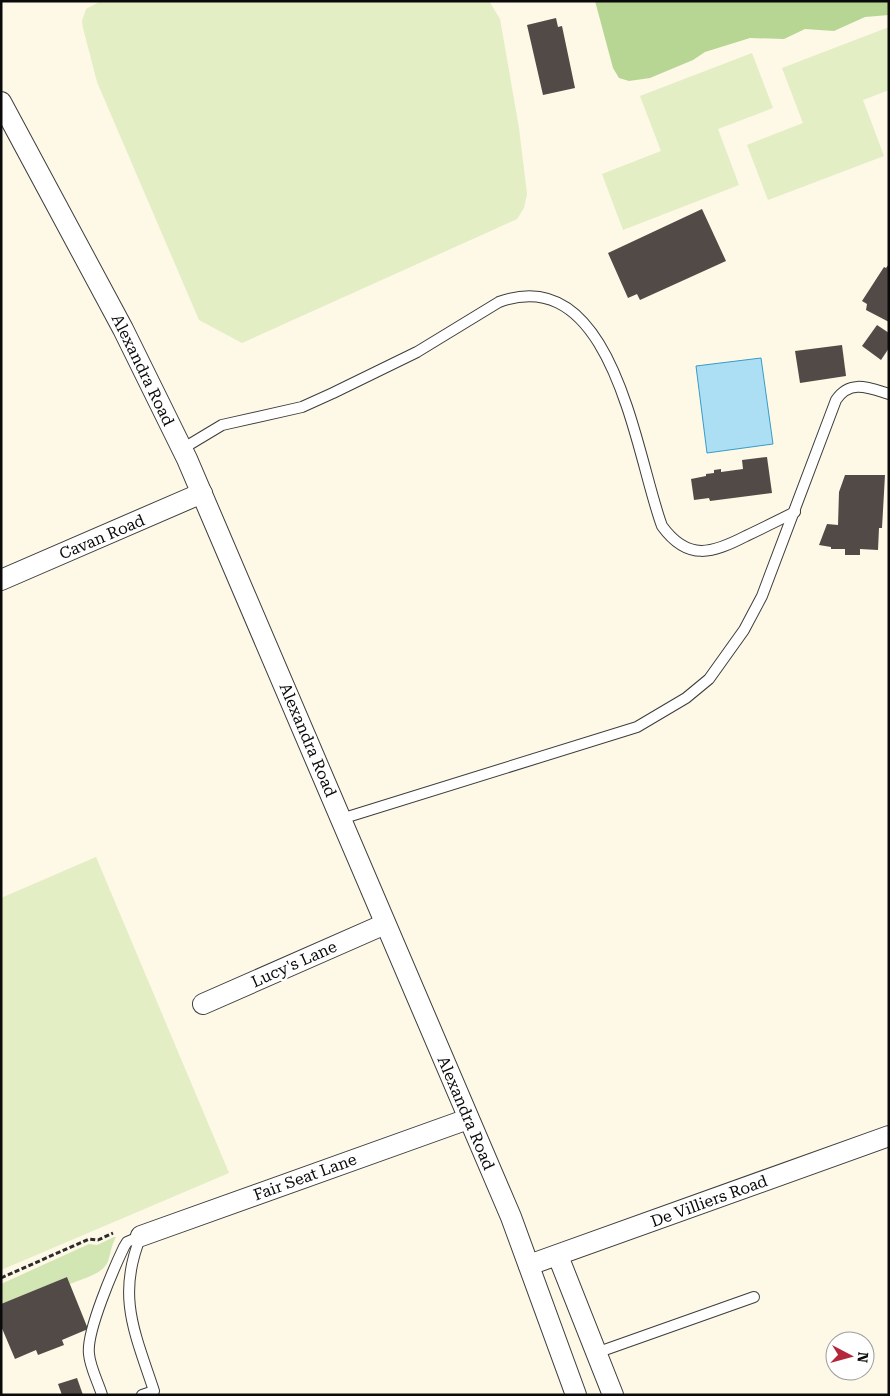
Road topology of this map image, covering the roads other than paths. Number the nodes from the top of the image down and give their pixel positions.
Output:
1 (1, 102) edge
2 (889, 394) edge
3 (182, 448) junction
4 (202, 494) junction
5 (795, 512) junction
6 (1, 580) edge
7 (341, 819) junction
8 (385, 924) junction
9 (203, 1004) dead end
10 (468, 1119) junction
11 (889, 1136) edge
12 (141, 1236) junction
13 (558, 1256) junction
14 (529, 1265) junction
15 (754, 1296) dead end
16 (582, 1316) junction
17 (551, 1328) junction
18 (596, 1353) junction
19 (565, 1365) junction
20 (102, 1395) edge
21 (142, 1395) edge
22 (576, 1395) edge
23 (613, 1395) edge

1 - 3 street, Alexandra Road
2 - 5 lane
3 - 4 street, Alexandra Road
3 - 5 lane
4 - 6 street, Cavan Road
4 - 7 street, Alexandra Road
5 - 7 lane
7 - 8 street, Alexandra Road
8 - 9 street, Lucy's Lane
8 - 10 street, Alexandra Road
10 - 12 street, Fair Seat Lane
10 - 14 street, Alexandra Road
11 - 13 street, De Villiers Road
12 - 20 lane
12 - 21 lane
13 - 14 street, De Villiers Road
13 - 16 street
14 - 17 street, Alexandra Road
15 - 18 lane
16 - 17 street
16 - 18 street
17 - 19 street, Alexandra Road
18 - 19 street
18 - 23 street
19 - 22 street, Alexandra Road

